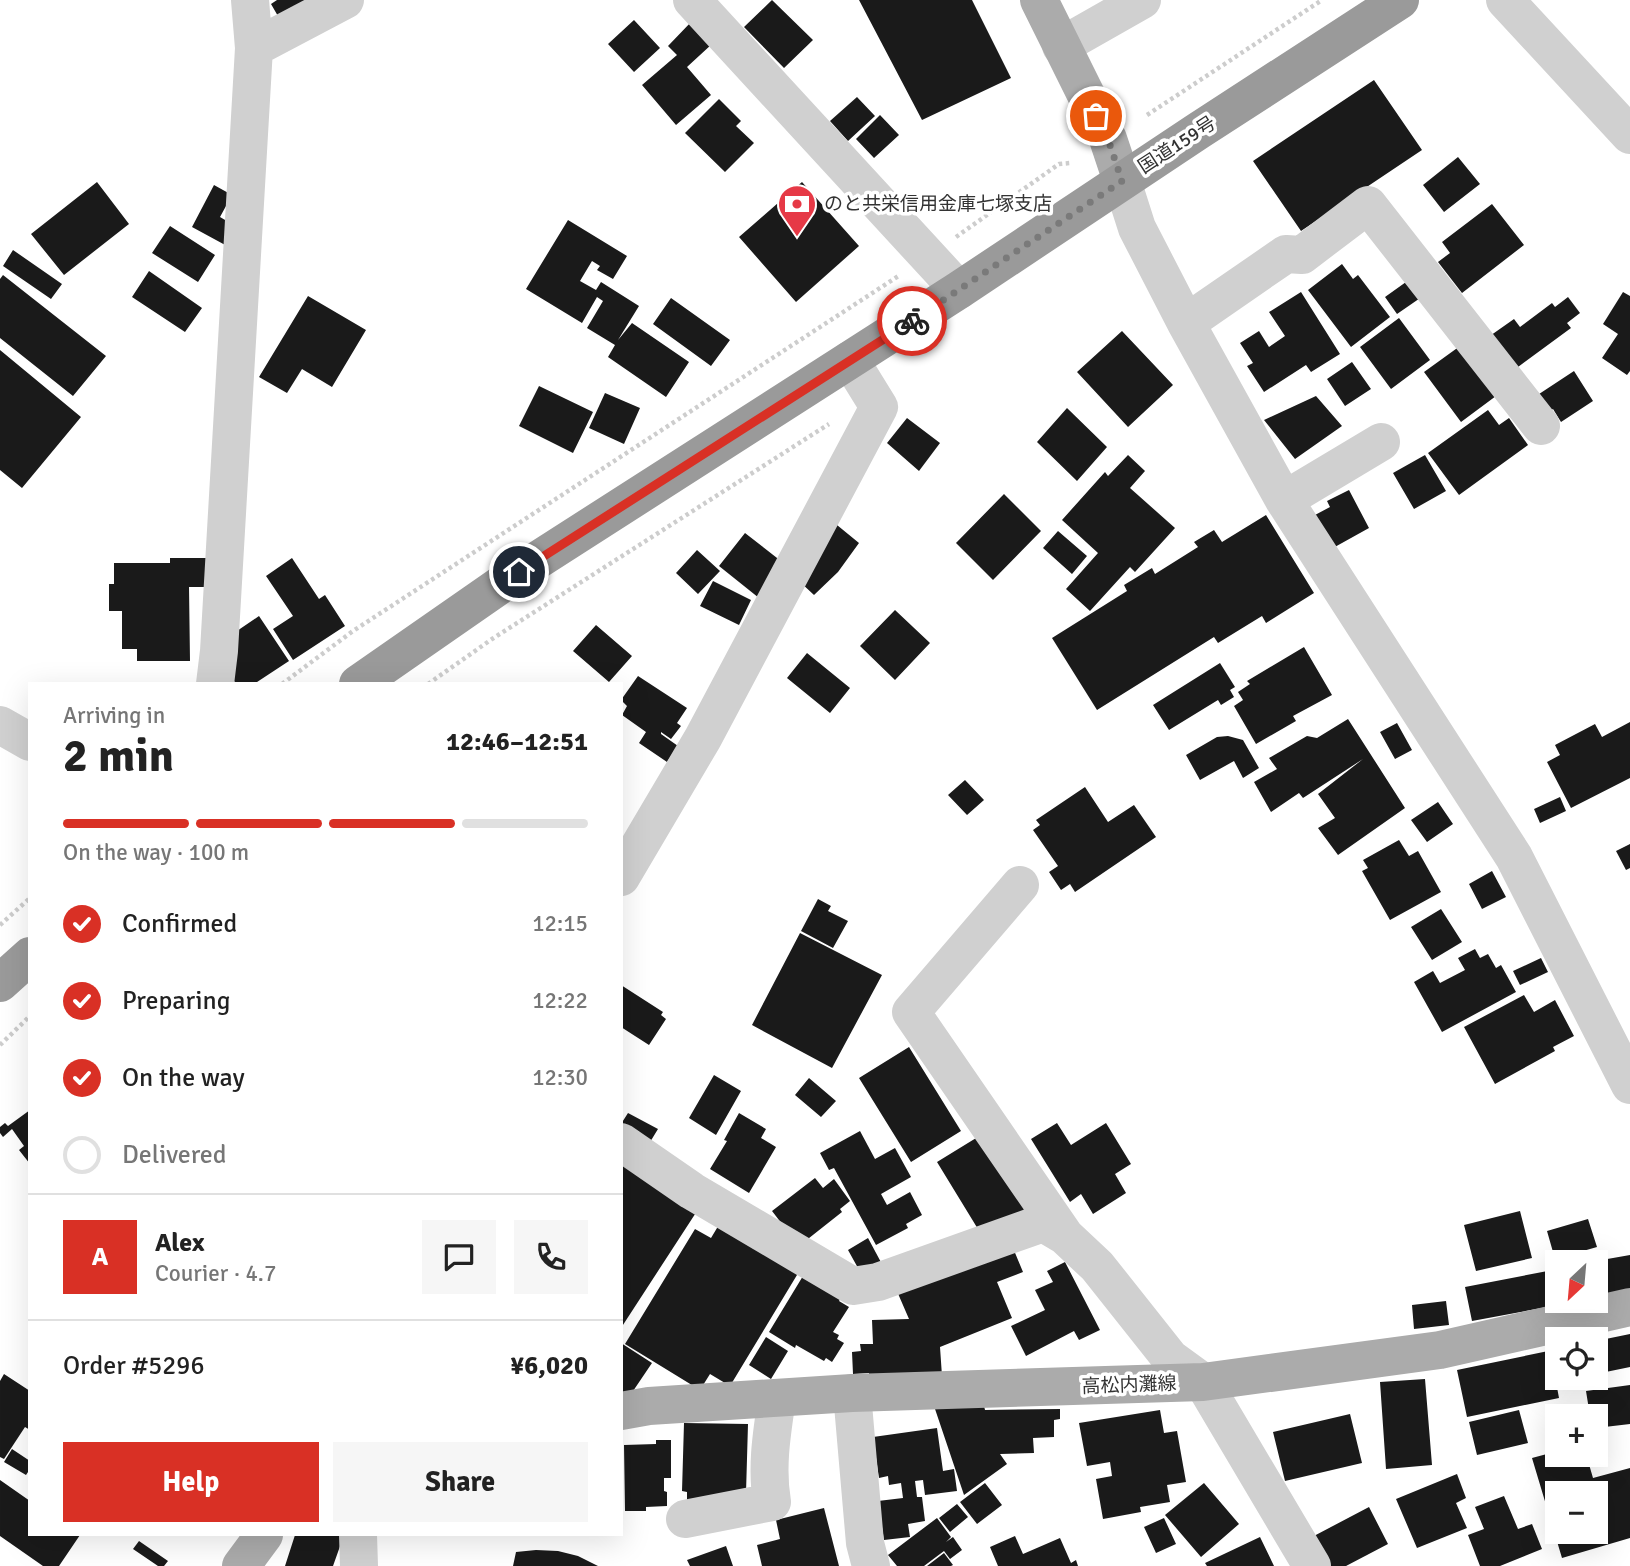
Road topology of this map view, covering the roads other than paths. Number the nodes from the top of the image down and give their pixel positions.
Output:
1 (250, 0) edge
2 (345, 0) edge
3 (692, 0) edge
4 (1039, 0) edge
5 (1142, 0) edge
6 (1400, 0) edge
7 (1505, 0) edge
8 (1061, 46) junction
9 (254, 48) junction
10 (1630, 135) edge
11 (1122, 181) junction
12 (960, 290) junction
13 (1186, 323) junction
14 (850, 360) junction
15 (1541, 426) dead end
16 (1381, 442) dead end
17 (1284, 499) junction
18 (215, 682) edge
19 (361, 682) edge
20 (0, 725) edge
21 (28, 741) edge
22 (623, 874) edge
23 (1020, 885) dead end
24 (28, 958) edge
25 (0, 983) edge
26 (1630, 1085) edge
27 (623, 1143) edge
28 (1065, 1236) junction
29 (1630, 1307) edge
30 (1203, 1382) junction
31 (852, 1393) junction
32 (777, 1398) junction
33 (623, 1411) edge
34 (685, 1519) dead end
35 (263, 1536) edge
36 (358, 1536) edge
37 (241, 1566) edge
38 (359, 1566) edge
39 (871, 1566) edge
40 (1312, 1566) edge

1 - 9 street
2 - 9 street
3 - 12 street
4 - 8 main road
5 - 8 street
6 - 11 highway, 国道159号
7 - 10 street
8 - 11 main road
9 - 18 street
11 - 12 highway, 国道159号
11 - 13 street
12 - 14 highway, 国道159号
13 - 15 street
13 - 17 street
14 - 19 highway, 国道159号
14 - 22 street
16 - 17 street
17 - 26 street
20 - 21 street
23 - 28 street
24 - 25 highway
27 - 28 street
28 - 30 street
29 - 30 main road, 高松内灘線
30 - 31 main road, 高松内灘線
30 - 40 street
31 - 32 main road, 高松内灘線
31 - 39 street
32 - 33 main road, 高松内灘線
32 - 34 street
35 - 37 main road
36 - 38 street

